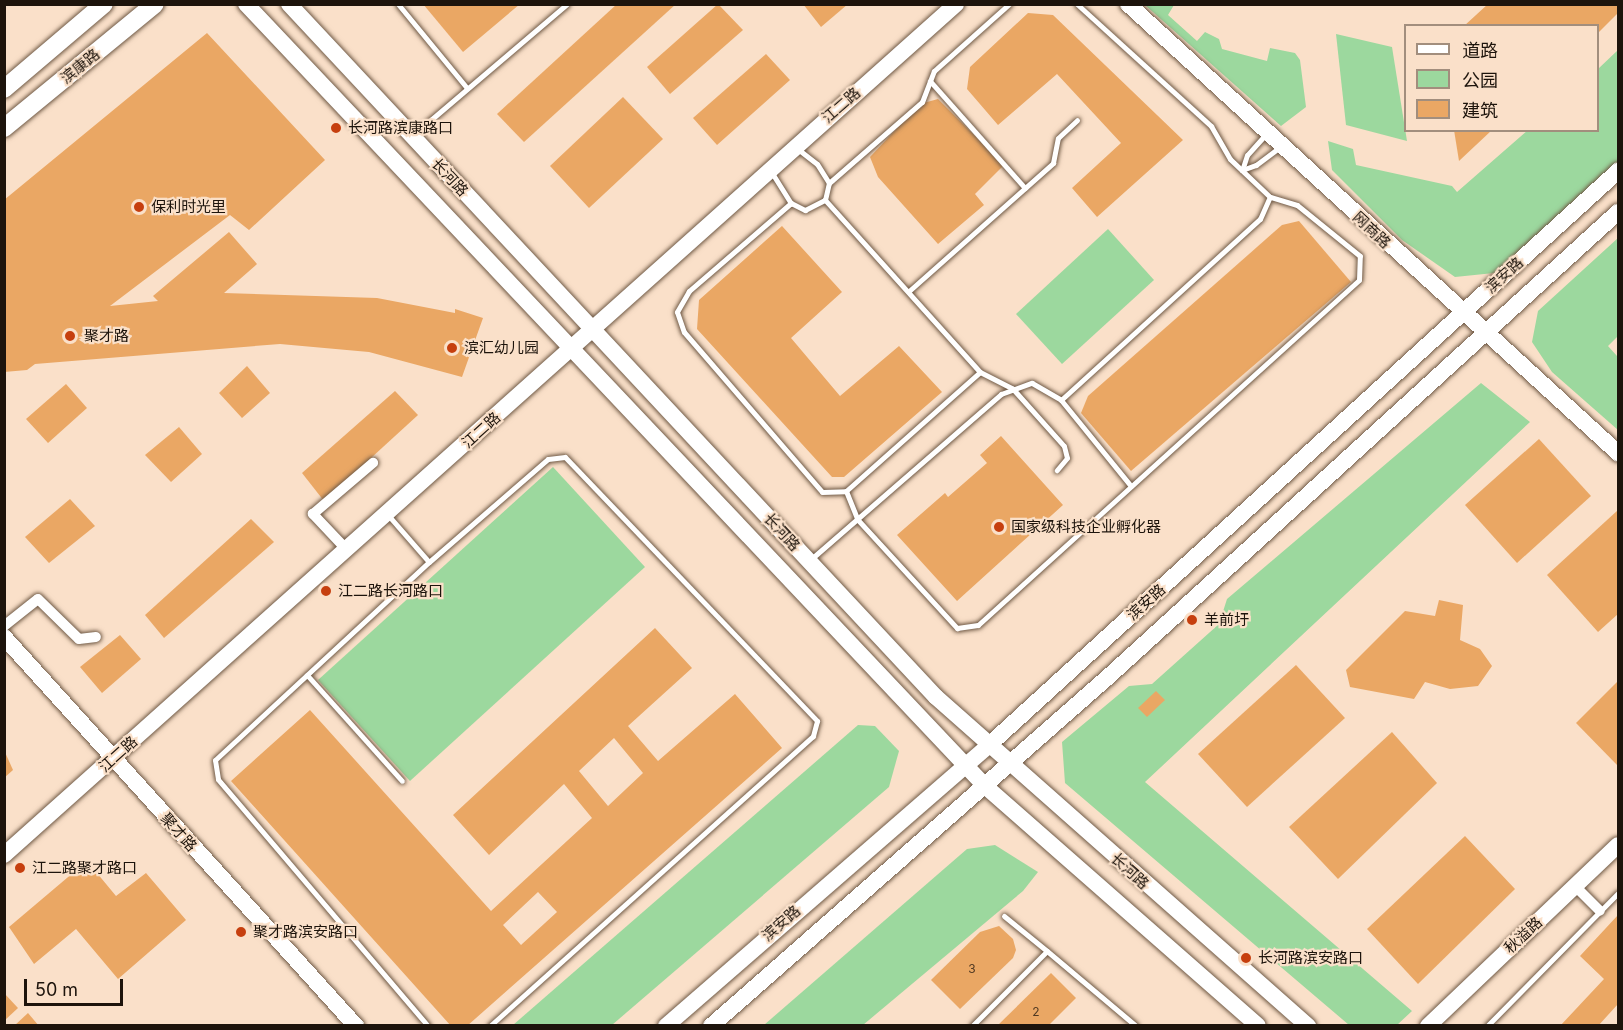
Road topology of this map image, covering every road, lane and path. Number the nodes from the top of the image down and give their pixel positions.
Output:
1 (104, 4) edge
2 (155, 4) edge
3 (246, 4) edge
4 (289, 4) edge
5 (398, 4) edge
6 (567, 4) edge
7 (956, 4) edge
8 (1009, 4) edge
9 (1077, 4) edge
10 (1128, 4) edge
11 (930, 81) junction
12 (467, 88) junction
13 (4, 89) edge
14 (1077, 120) dead end
15 (4, 128) edge
16 (1268, 133) junction
17 (412, 136) junction
18 (794, 146) junction
19 (1282, 146) junction
20 (769, 169) junction
21 (1242, 170) junction
22 (1618, 171) edge
23 (829, 183) junction
24 (1025, 188) junction
25 (1270, 197) junction
26 (825, 200) junction
27 (791, 203) junction
28 (1618, 212) edge
29 (909, 291) junction
30 (1462, 313) junction
31 (592, 328) junction
32 (1487, 334) junction
33 (573, 347) junction
34 (980, 372) junction
35 (1013, 389) junction
36 (1061, 400) junction
37 (1618, 453) edge
38 (373, 463) dead end
39 (1057, 470) dead end
40 (1131, 486) junction
41 (846, 491) junction
42 (387, 514) junction
43 (858, 520) junction
44 (347, 550) junction
45 (809, 561) junction
46 (429, 562) junction
47 (4, 626) edge
48 (4, 637) edge
49 (96, 637) dead end
50 (307, 675) junction
51 (989, 746) junction
52 (112, 759) junction
53 (1010, 764) junction
54 (965, 766) junction
55 (402, 781) dead end
56 (985, 786) junction
57 (1618, 846) edge
58 (4, 855) edge
59 (1575, 886) junction
60 (1618, 893) edge
61 (1600, 911) junction
62 (1004, 916) dead end
63 (1047, 951) junction
64 (356, 1026) edge
65 (428, 1026) edge
66 (490, 1026) edge
67 (666, 1026) edge
68 (711, 1026) edge
69 (972, 1026) edge
70 (1136, 1026) edge
71 (1258, 1026) edge
72 (1308, 1026) edge
73 (1428, 1026) edge
74 (1487, 1026) edge

1 - 13 main road, 滨康路
2 - 15 main road, 滨康路
3 - 33 main road, 长河路
4 - 17 main road, 长河路
5 - 12 lane
6 - 12 lane
7 - 18 main road, 江二路
8 - 11 lane
9 - 21 lane
10 - 16 main road, 网商路
11 - 23 lane
11 - 24 lane
12 - 17 lane
14 - 24 lane
16 - 19 main road, 网商路
16 - 21 lane
17 - 31 main road, 长河路
18 - 20 main road, 江二路
18 - 23 lane
19 - 21 lane
19 - 30 main road, 网商路
20 - 27 lane
20 - 31 main road, 江二路
21 - 25 lane
22 - 30 main road, 滨安路
23 - 26 lane
24 - 29 lane
25 - 36 lane
25 - 40 lane
26 - 27 lane
26 - 29 lane
27 - 41 lane
28 - 32 main road, 滨安路
29 - 34 lane
30 - 32 main road, 网商路
30 - 51 main road, 滨安路
31 - 33 main road, 江二路
31 - 45 main road, 长河路
32 - 37 main road, 网商路
32 - 53 main road, 滨安路
33 - 42 main road, 江二路
33 - 54 main road, 长河路
34 - 35 lane
34 - 41 lane
35 - 36 lane
35 - 39 lane
35 - 43 lane
36 - 40 lane
38 - 44 street
40 - 43 lane
41 - 43 lane
42 - 44 main road, 江二路
42 - 46 lane
43 - 45 lane
44 - 52 main road, 江二路
45 - 51 main road, 长河路
46 - 50 lane
46 - 66 lane
47 - 49 street
48 - 52 main road, 聚才路
50 - 55 lane
50 - 65 lane
51 - 53 main road, 长河路
51 - 54 main road, 滨安路
52 - 58 main road, 江二路
52 - 64 main road, 聚才路
53 - 56 main road, 滨安路
53 - 72 main road, 长河路
54 - 56 main road, 长河路
54 - 67 main road, 滨安路
56 - 68 main road, 滨安路
56 - 71 main road, 长河路
57 - 59 main road, 秋溢路
59 - 61 street
59 - 73 main road, 秋溢路
60 - 61 lane
61 - 74 lane
62 - 63 lane
63 - 69 lane
63 - 70 lane

